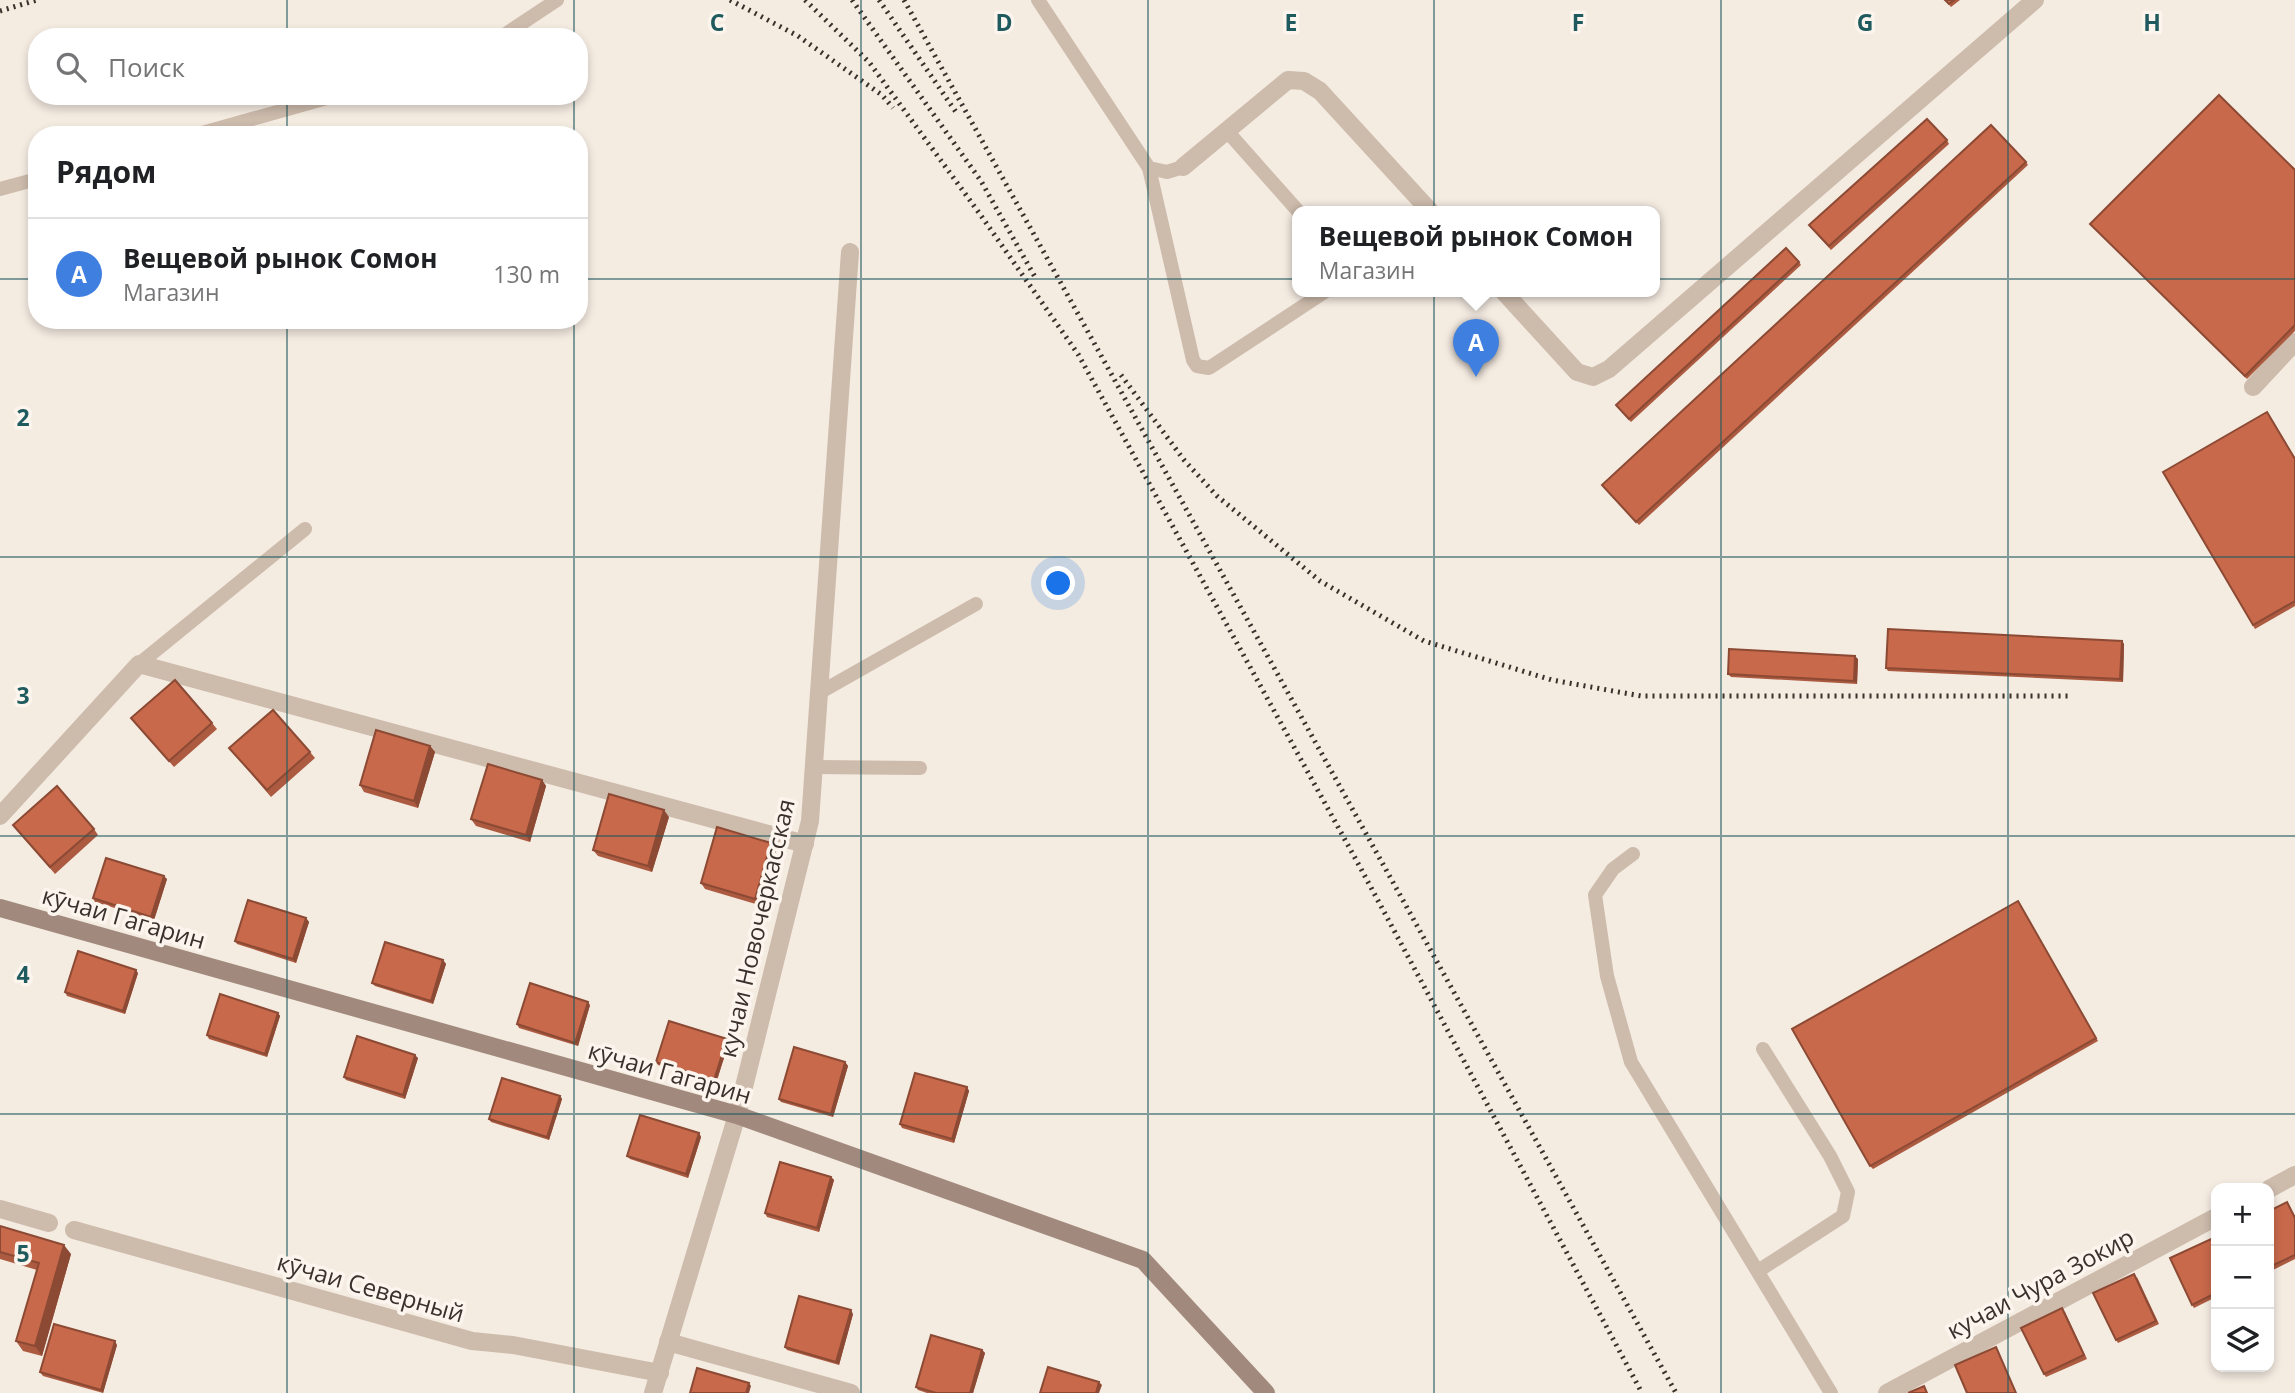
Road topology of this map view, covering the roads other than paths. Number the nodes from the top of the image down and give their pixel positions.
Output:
1 (557, 0) edge
2 (1038, 0) edge
3 (2035, 0) edge
4 (515, 28) edge
5 (302, 105) edge
6 (227, 126) edge
7 (1227, 131) junction
8 (1183, 167) joint
9 (1149, 168) junction
10 (28, 181) edge
11 (0, 189) edge
12 (1294, 206) edge
13 (1425, 206) edge
14 (850, 252) dead end
15 (1317, 297) edge
16 (1508, 297) edge
17 (2295, 342) edge
18 (2253, 387) dead end
19 (305, 529) dead end
20 (976, 604) dead end
21 (139, 664) junction
22 (820, 693) junction
23 (814, 767) junction
24 (920, 768) dead end
25 (0, 816) edge
26 (805, 844) junction
27 (1633, 854) dead end
28 (0, 908) edge
29 (1763, 1049) dead end
30 (737, 1115) junction
31 (2295, 1175) edge
32 (2274, 1186) edge
33 (0, 1209) edge
34 (2211, 1220) edge
35 (49, 1223) dead end
36 (74, 1230) dead end
37 (1758, 1271) junction
38 (668, 1342) junction
39 (660, 1373) junction
40 (653, 1393) edge
41 (851, 1393) edge
42 (1266, 1393) edge
43 (1832, 1393) edge
44 (1887, 1393) edge

1 - 4 lane
2 - 9 lane
3 - 16 street
5 - 6 lane
7 - 8 street
7 - 12 lane
7 - 13 street
8 - 9 lane
9 - 15 lane
10 - 11 lane
14 - 22 street, кучаи Новочеркасская
17 - 18 street
19 - 21 lane
20 - 22 lane
21 - 25 street
21 - 26 street
22 - 23 street, кучаи Новочеркасская
23 - 24 lane
23 - 26 street, кучаи Новочеркасская
26 - 30 street, кучаи Новочеркасская
27 - 37 lane
28 - 30 main road, кӯчаи Гагарин
29 - 37 lane
30 - 38 street, кучаи Новочеркасская
30 - 42 main road, кӯчаи Гагарин
31 - 32 street
33 - 35 street
34 - 44 street, кучаи Чура Зокир
36 - 39 street, кӯчаи Северный
37 - 43 lane
38 - 39 street, кучаи Новочеркасская
38 - 41 street
39 - 40 street, кучаи Новочеркасская

